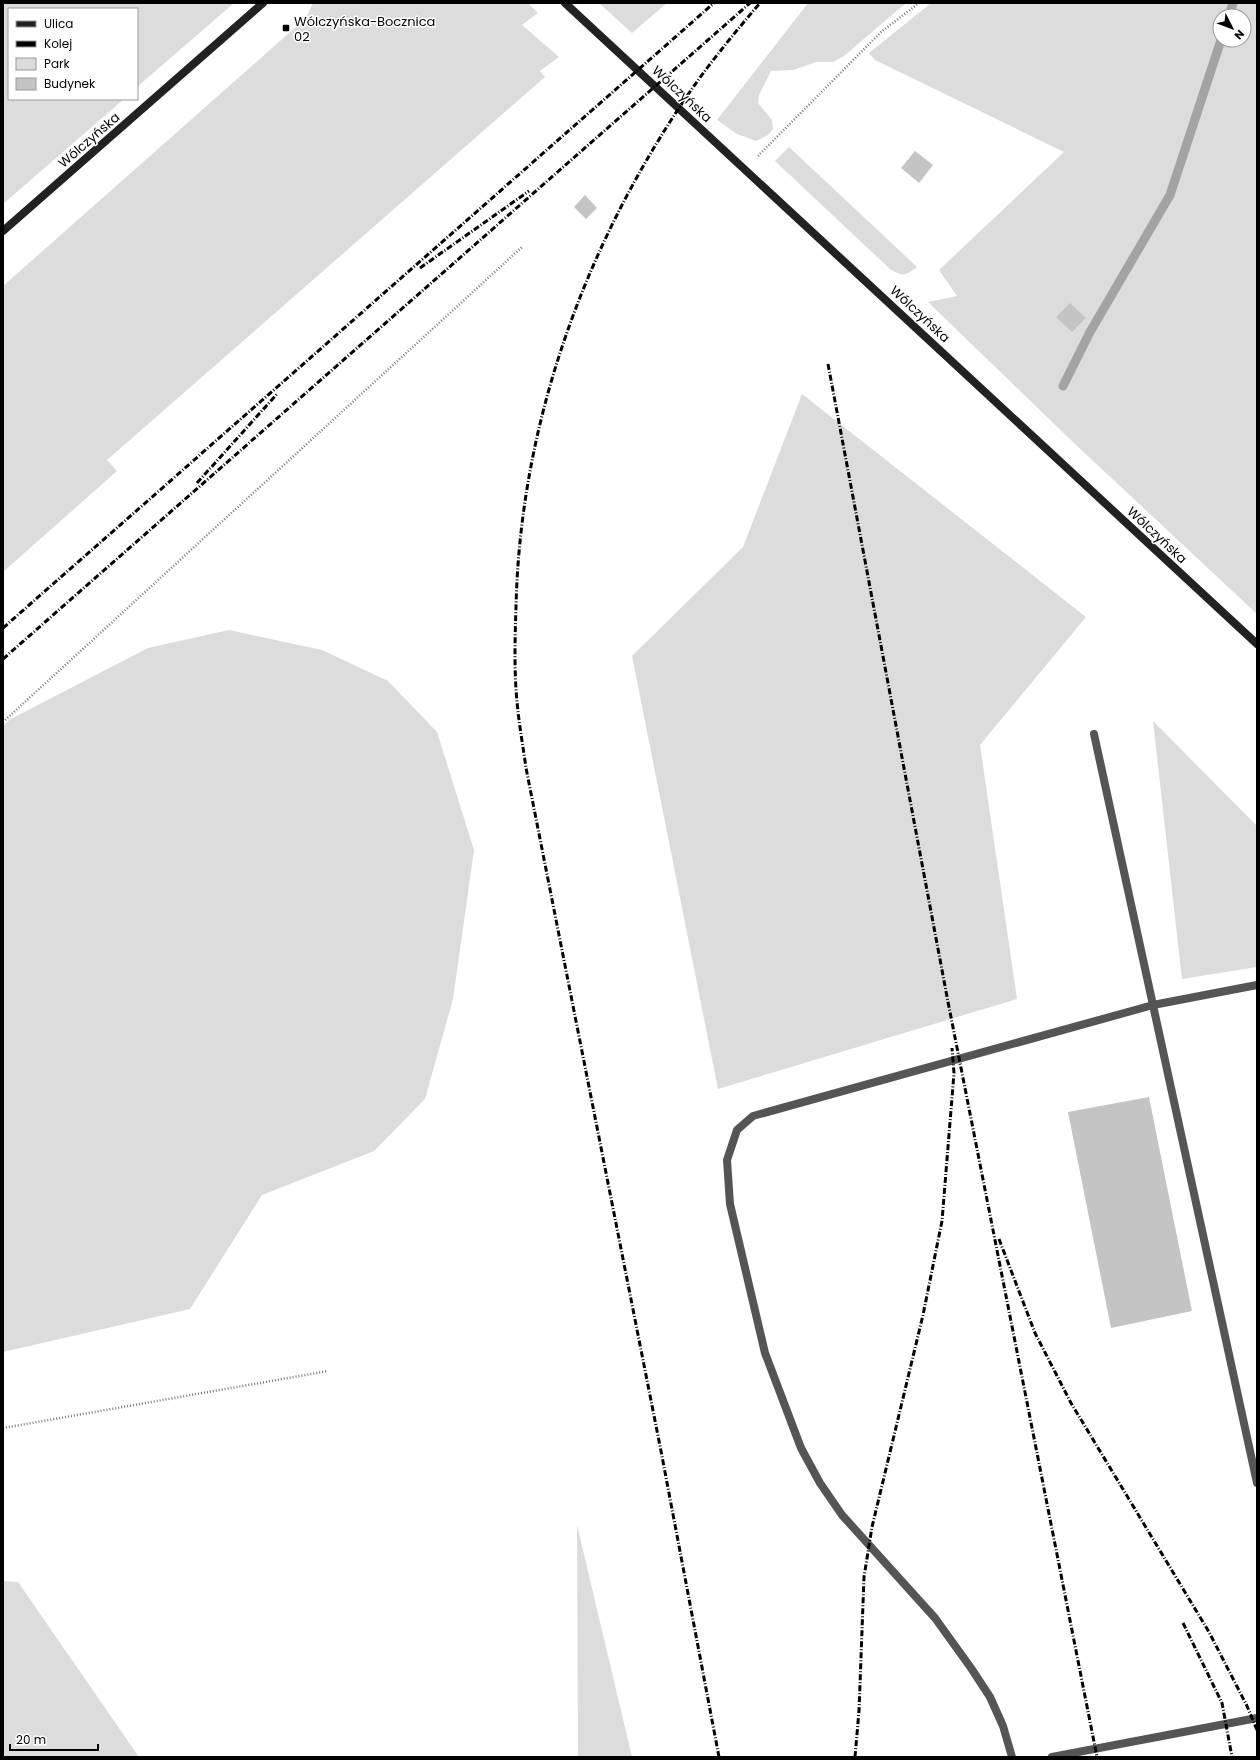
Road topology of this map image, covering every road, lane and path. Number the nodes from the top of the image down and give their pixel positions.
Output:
1 (263, 3) edge
2 (566, 3) edge
3 (919, 3) edge
4 (745, 169) junction
5 (3, 232) edge
6 (522, 246) dead end
7 (1257, 644) edge
8 (3, 722) edge
9 (1094, 734) dead end
10 (1257, 985) edge
11 (1153, 1005) junction
12 (328, 1371) dead end
13 (3, 1428) edge
14 (1257, 1483) edge
15 (1257, 1718) edge
16 (1012, 1757) edge
17 (1052, 1757) edge

1 - 5 street, Wólczyńska
2 - 4 street, Wólczyńska
3 - 4 path
4 - 7 street, Wólczyńska
6 - 8 path
9 - 11 lane
10 - 11 lane
11 - 14 lane
11 - 16 lane
12 - 13 path
15 - 17 lane

